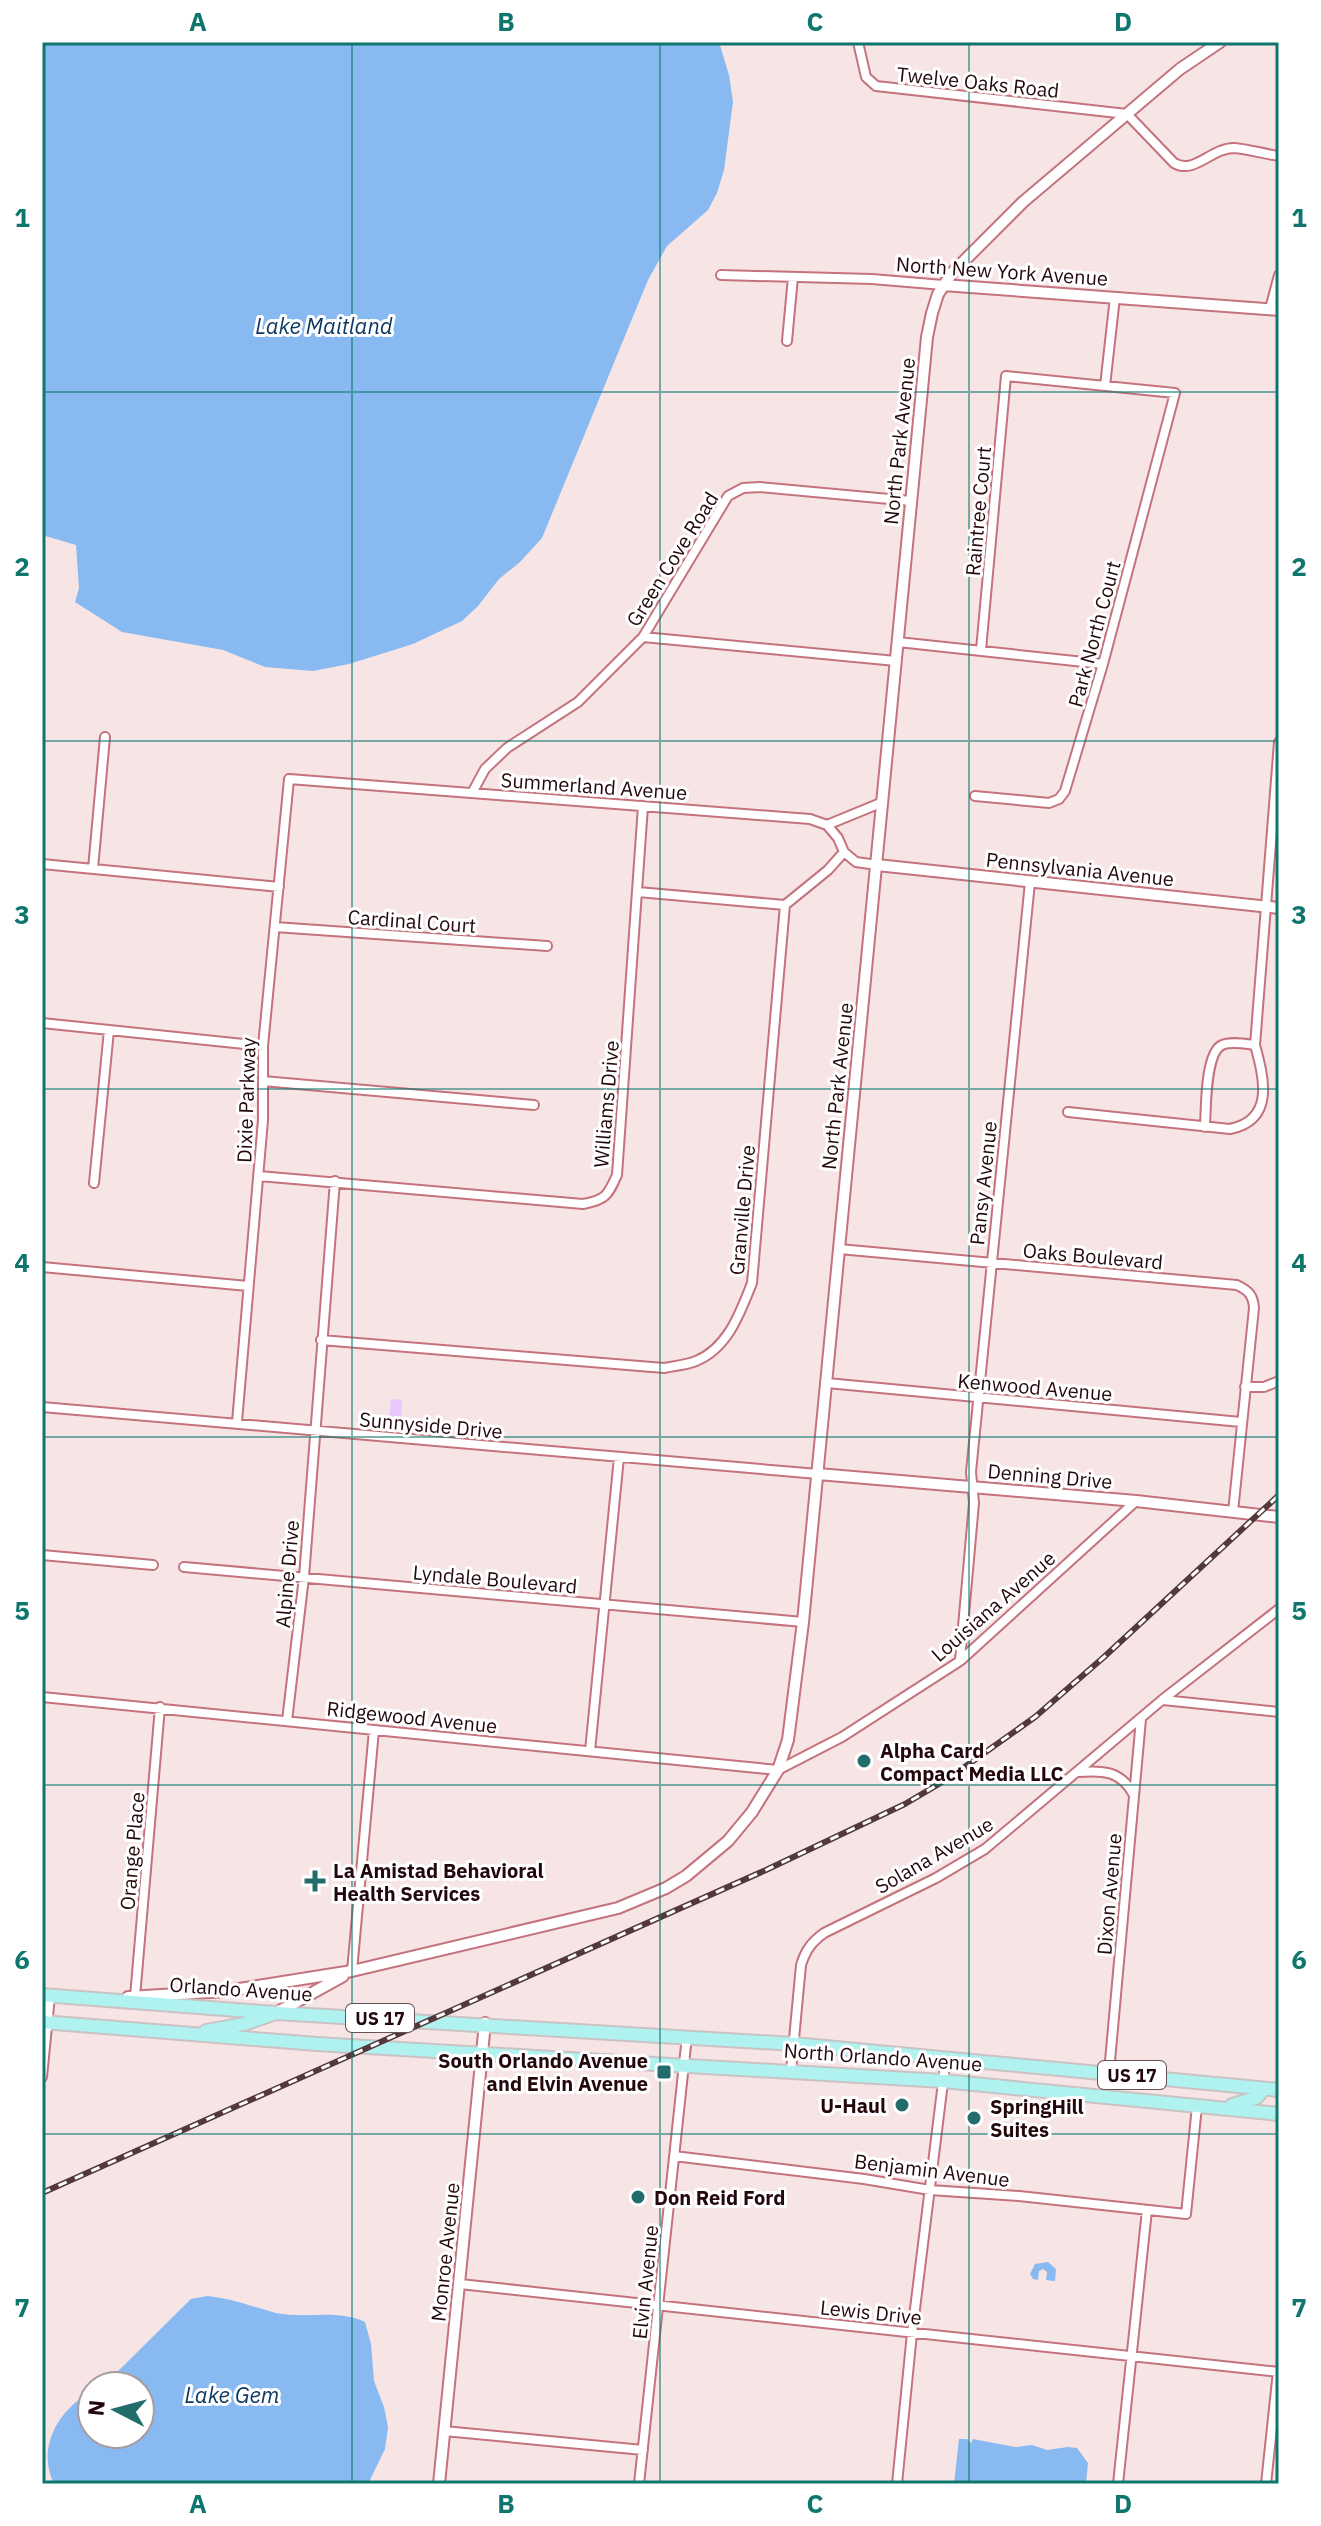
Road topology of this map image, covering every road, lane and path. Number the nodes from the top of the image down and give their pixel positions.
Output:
1 (858, 42) edge
2 (1220, 42) edge
3 (1127, 114) junction
4 (1279, 156) edge
5 (721, 275) dead end
6 (1279, 275) edge
7 (793, 277) junction
8 (943, 285) junction
9 (1115, 297) junction
10 (1275, 309) edge
11 (787, 341) dead end
12 (1105, 386) junction
13 (911, 501) junction
14 (643, 637) junction
15 (898, 642) junction
16 (981, 650) junction
17 (896, 661) junction
18 (1103, 664) junction
19 (105, 737) dead end
20 (1279, 742) edge
21 (289, 779) joint
22 (472, 793) junction
23 (975, 796) dead end
24 (883, 802) junction
25 (643, 806) junction
26 (827, 825) junction
27 (1275, 826) edge
28 (844, 852) junction
29 (42, 864) edge
30 (877, 865) junction
31 (93, 869) junction
32 (1030, 882) junction
33 (279, 887) junction
34 (638, 892) junction
35 (785, 905) junction
36 (1267, 907) junction
37 (1279, 908) edge
38 (275, 927) junction
39 (547, 946) dead end
40 (42, 1023) edge
41 (109, 1030) junction
42 (1255, 1045) junction
43 (263, 1046) junction
44 (263, 1081) junction
45 (534, 1105) dead end
46 (1068, 1112) dead end
47 (1205, 1127) junction
48 (259, 1176) junction
49 (335, 1181) junction
50 (94, 1183) dead end
51 (839, 1249) junction
52 (992, 1263) junction
53 (42, 1267) edge
54 (248, 1286) junction
55 (321, 1340) junction
56 (1279, 1381) edge
57 (827, 1383) junction
58 (1245, 1387) junction
59 (979, 1397) junction
60 (42, 1407) edge
61 (237, 1422) junction
62 (1241, 1422) junction
63 (314, 1430) junction
64 (619, 1457) junction
65 (818, 1474) junction
66 (973, 1487) junction
67 (1136, 1501) junction
68 (1233, 1512) junction
69 (1279, 1517) edge
70 (42, 1555) edge
71 (153, 1565) dead end
72 (184, 1567) dead end
73 (304, 1577) junction
74 (605, 1605) junction
75 (1279, 1609) edge
76 (803, 1622) junction
77 (960, 1661) junction
78 (42, 1697) edge
79 (1162, 1700) junction
80 (160, 1707) junction
81 (1279, 1712) edge
82 (1141, 1718) junction
83 (287, 1721) junction
84 (374, 1730) junction
85 (590, 1751) junction
86 (778, 1770) junction
87 (1078, 1772) junction
88 (1134, 1796) junction
89 (352, 1971) junction
90 (46, 1995) edge
91 (135, 1997) junction
92 (97, 1999) junction
93 (276, 2013) junction
94 (45, 2022) edge
95 (485, 2023) junction
96 (179, 2034) junction
97 (687, 2036) junction
98 (794, 2044) junction
99 (483, 2054) junction
100 (946, 2058) junction
101 (685, 2065) junction
102 (791, 2071) junction
103 (1109, 2072) junction
104 (42, 2077) edge
105 (943, 2081) junction
106 (1264, 2089) junction
107 (1279, 2090) edge
108 (1197, 2106) junction
109 (1219, 2108) junction
110 (1279, 2114) edge
111 (674, 2156) junction
112 (930, 2190) junction
113 (1147, 2210) junction
114 (460, 2284) junction
115 (659, 2305) junction
116 (912, 2333) junction
117 (1132, 2357) junction
118 (1278, 2372) edge
119 (444, 2431) junction
120 (643, 2450) junction
121 (439, 2484) edge
122 (639, 2484) edge
123 (897, 2484) edge
124 (1118, 2484) edge
125 (1266, 2484) edge

1 - 3 street, Twelve Oaks Road
2 - 3 street, North Park Avenue
3 - 4 street
3 - 8 street, North Park Avenue
5 - 7 street, North New York Avenue
6 - 10 street
7 - 8 street, North New York Avenue
7 - 11 street
8 - 9 street, North New York Avenue
8 - 13 street, North Park Avenue
9 - 10 street, North New York Avenue
9 - 12 street
12 - 16 street, Raintree Court
12 - 18 street, Park North Court
13 - 14 street, Green Cove Road
13 - 15 street, North Park Avenue
14 - 17 street
14 - 22 street, Green Cove Road
15 - 16 street
15 - 17 street, North Park Avenue
16 - 18 street
17 - 24 street, North Park Avenue
18 - 23 street, Park North Court
19 - 31 street
20 - 27 street
21 - 22 street, Summerland Avenue
21 - 33 street, Dixie Parkway
22 - 25 street, Summerland Avenue
24 - 26 street
24 - 30 street, North Park Avenue
25 - 26 street, Summerland Avenue
25 - 34 street, Williams Drive
26 - 28 street
27 - 36 street
28 - 30 street
28 - 35 street
29 - 31 street
30 - 32 street, Pennsylvania Avenue
30 - 51 street, North Park Avenue
31 - 33 street
32 - 36 street, Pennsylvania Avenue
32 - 52 street, Pansy Avenue
33 - 38 street, Dixie Parkway
34 - 35 street
34 - 49 street, Williams Drive
35 - 55 street, Granville Drive
36 - 37 street, Pennsylvania Avenue
36 - 42 street
38 - 39 street, Cardinal Court
38 - 43 street, Dixie Parkway
40 - 41 street
41 - 43 street
41 - 50 street
42 - 47 street
42 - 47 street
43 - 44 street, Dixie Parkway
44 - 45 street
44 - 48 street, Dixie Parkway
46 - 47 street
48 - 49 street, Williams Drive
48 - 54 street, Dixie Parkway
49 - 55 street, Alpine Drive
51 - 52 street, Oaks Boulevard
51 - 57 street, North Park Avenue
52 - 58 street, Oaks Boulevard
52 - 59 street, Pansy Avenue
53 - 54 street
54 - 61 street, Dixie Parkway
55 - 63 street, Alpine Drive
56 - 58 street
57 - 59 street, Kenwood Avenue
57 - 65 street, North Park Avenue
58 - 62 street
59 - 62 street, Kenwood Avenue
59 - 66 street, Pansy Avenue
60 - 61 street, Sunnyside Drive
61 - 63 street, Sunnyside Drive
62 - 68 street
63 - 64 street, Sunnyside Drive
63 - 73 street, Alpine Drive
64 - 65 street, Sunnyside Drive
64 - 74 street
65 - 66 street, Denning Drive
65 - 76 street, North Park Avenue
66 - 67 street, Denning Drive
66 - 77 street, Pansy Avenue
67 - 68 street, Denning Drive
67 - 77 street, Louisiana Avenue
68 - 69 street, Denning Drive
70 - 71 street
72 - 73 street, Lyndale Boulevard
73 - 74 street, Lyndale Boulevard
73 - 83 street, Alpine Drive
74 - 76 street, Lyndale Boulevard
74 - 85 street
75 - 79 street, Solana Avenue
76 - 86 street, North Park Avenue
77 - 86 street, Louisiana Avenue
78 - 80 street, Ridgewood Avenue
79 - 81 street
79 - 82 street, Solana Avenue
80 - 83 street, Ridgewood Avenue
80 - 91 street, Orange Place
82 - 87 street, Solana Avenue
82 - 88 street, Dixon Avenue
83 - 84 street, Ridgewood Avenue
84 - 85 street, Ridgewood Avenue
84 - 89 street
85 - 86 street, Ridgewood Avenue
86 - 89 street, North Park Avenue
87 - 88 street
87 - 98 street, Solana Avenue
88 - 103 street, Dixon Avenue
89 - 91 street, North Park Avenue
89 - 93 street, North Park Avenue
90 - 92 main road, Orlando Avenue / US 17
90 - 94 street
91 - 92 street, North Park Avenue
92 - 93 main road, Orlando Avenue / US 17
93 - 95 main road, Orlando Avenue / US 17
93 - 96 main road
94 - 96 main road, US 17
94 - 104 street
95 - 97 main road, North Orlando Avenue / US 17
95 - 99 street, Monroe Avenue
96 - 99 main road, US 17
97 - 98 main road, North Orlando Avenue / US 17
97 - 101 street, Elvin Avenue
98 - 100 main road, North Orlando Avenue / US 17
98 - 102 street, Solana Avenue
99 - 101 main road, North Orlando Avenue / US 17
99 - 114 street, Monroe Avenue
100 - 103 main road, North Orlando Avenue / US 17
100 - 105 street
101 - 102 main road, North Orlando Avenue / US 17
101 - 111 street, Elvin Avenue
102 - 105 main road, North Orlando Avenue / US 17
103 - 106 main road, North Orlando Avenue / US 17
105 - 108 main road, North Orlando Avenue / US 17
105 - 112 street
106 - 107 main road, North Orlando Avenue / US 17
106 - 109 main road
108 - 109 main road, North Orlando Avenue / US 17
108 - 113 street, Benjamin Avenue
109 - 110 main road, North Orlando Avenue / US 17
111 - 112 street, Benjamin Avenue
111 - 115 street, Elvin Avenue
112 - 113 street, Benjamin Avenue
112 - 116 street
113 - 117 street
114 - 115 street, Lewis Drive
114 - 119 street, Monroe Avenue
115 - 116 street, Lewis Drive
115 - 120 street, Elvin Avenue
116 - 117 street, Lewis Drive
116 - 123 street
117 - 118 street, Lewis Drive
117 - 124 street
118 - 125 street
119 - 120 street
119 - 121 street, Monroe Avenue
120 - 122 street, Elvin Avenue

